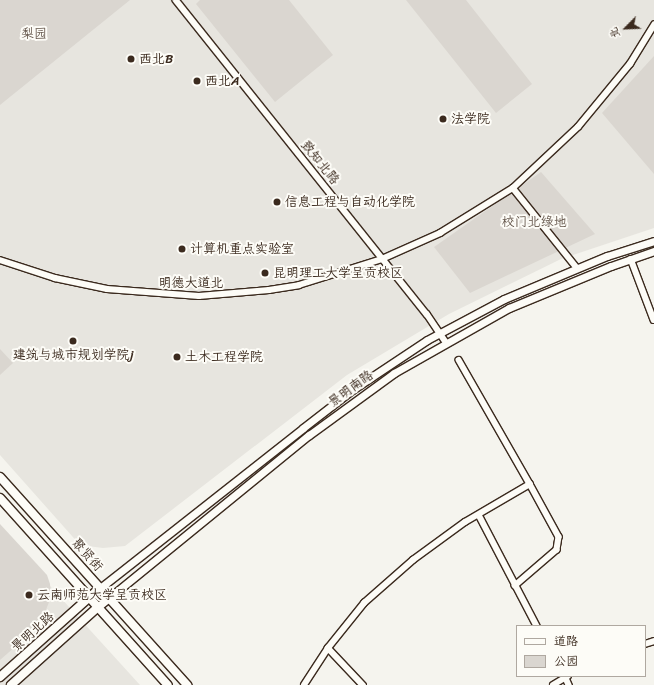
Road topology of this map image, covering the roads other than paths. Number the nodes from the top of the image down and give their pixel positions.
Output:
1 (176, 0) edge
2 (654, 25) edge
3 (513, 188) junction
4 (654, 241) edge
5 (654, 251) edge
6 (382, 259) junction
7 (631, 259) junction
8 (0, 260) edge
9 (577, 268) junction
10 (654, 320) edge
11 (440, 333) junction
12 (446, 342) junction
13 (459, 360) dead end
14 (0, 477) edge
15 (530, 484) junction
16 (0, 498) edge
17 (479, 514) junction
18 (515, 586) junction
19 (100, 588) junction
20 (90, 596) junction
21 (109, 598) junction
22 (99, 606) junction
23 (536, 625) edge
24 (328, 648) junction
25 (565, 677) edge
26 (0, 678) edge
27 (11, 685) edge
28 (168, 685) edge
29 (187, 685) edge
30 (304, 685) edge
31 (363, 685) edge
32 (553, 685) edge

1 - 6 street, 致知北路
2 - 3 street, 明德大道北
3 - 6 street, 明德大道北
3 - 9 street
4 - 9 street, 景明南路
5 - 7 street, 景明南路
6 - 8 street, 明德大道北
6 - 11 street, 致知北路
7 - 10 street
7 - 12 street, 景明南路
9 - 11 street, 景明南路
11 - 12 street, 致知北路
11 - 19 street, 景明南路
12 - 21 street, 景明南路
13 - 15 street
14 - 19 main road, 聚贤街
15 - 17 street
15 - 18 street
16 - 20 main road, 聚贤街
17 - 18 street
17 - 24 street
18 - 23 street
19 - 20 main road, 景明北路
19 - 21 main road, 聚贤街
20 - 22 main road, 聚贤街
20 - 26 main road, 景明北路
21 - 22 street, 景明南路
21 - 29 main road, 聚贤街
22 - 27 main road, 景明北路
22 - 28 main road, 聚贤街
24 - 30 street
24 - 31 street
25 - 32 street

